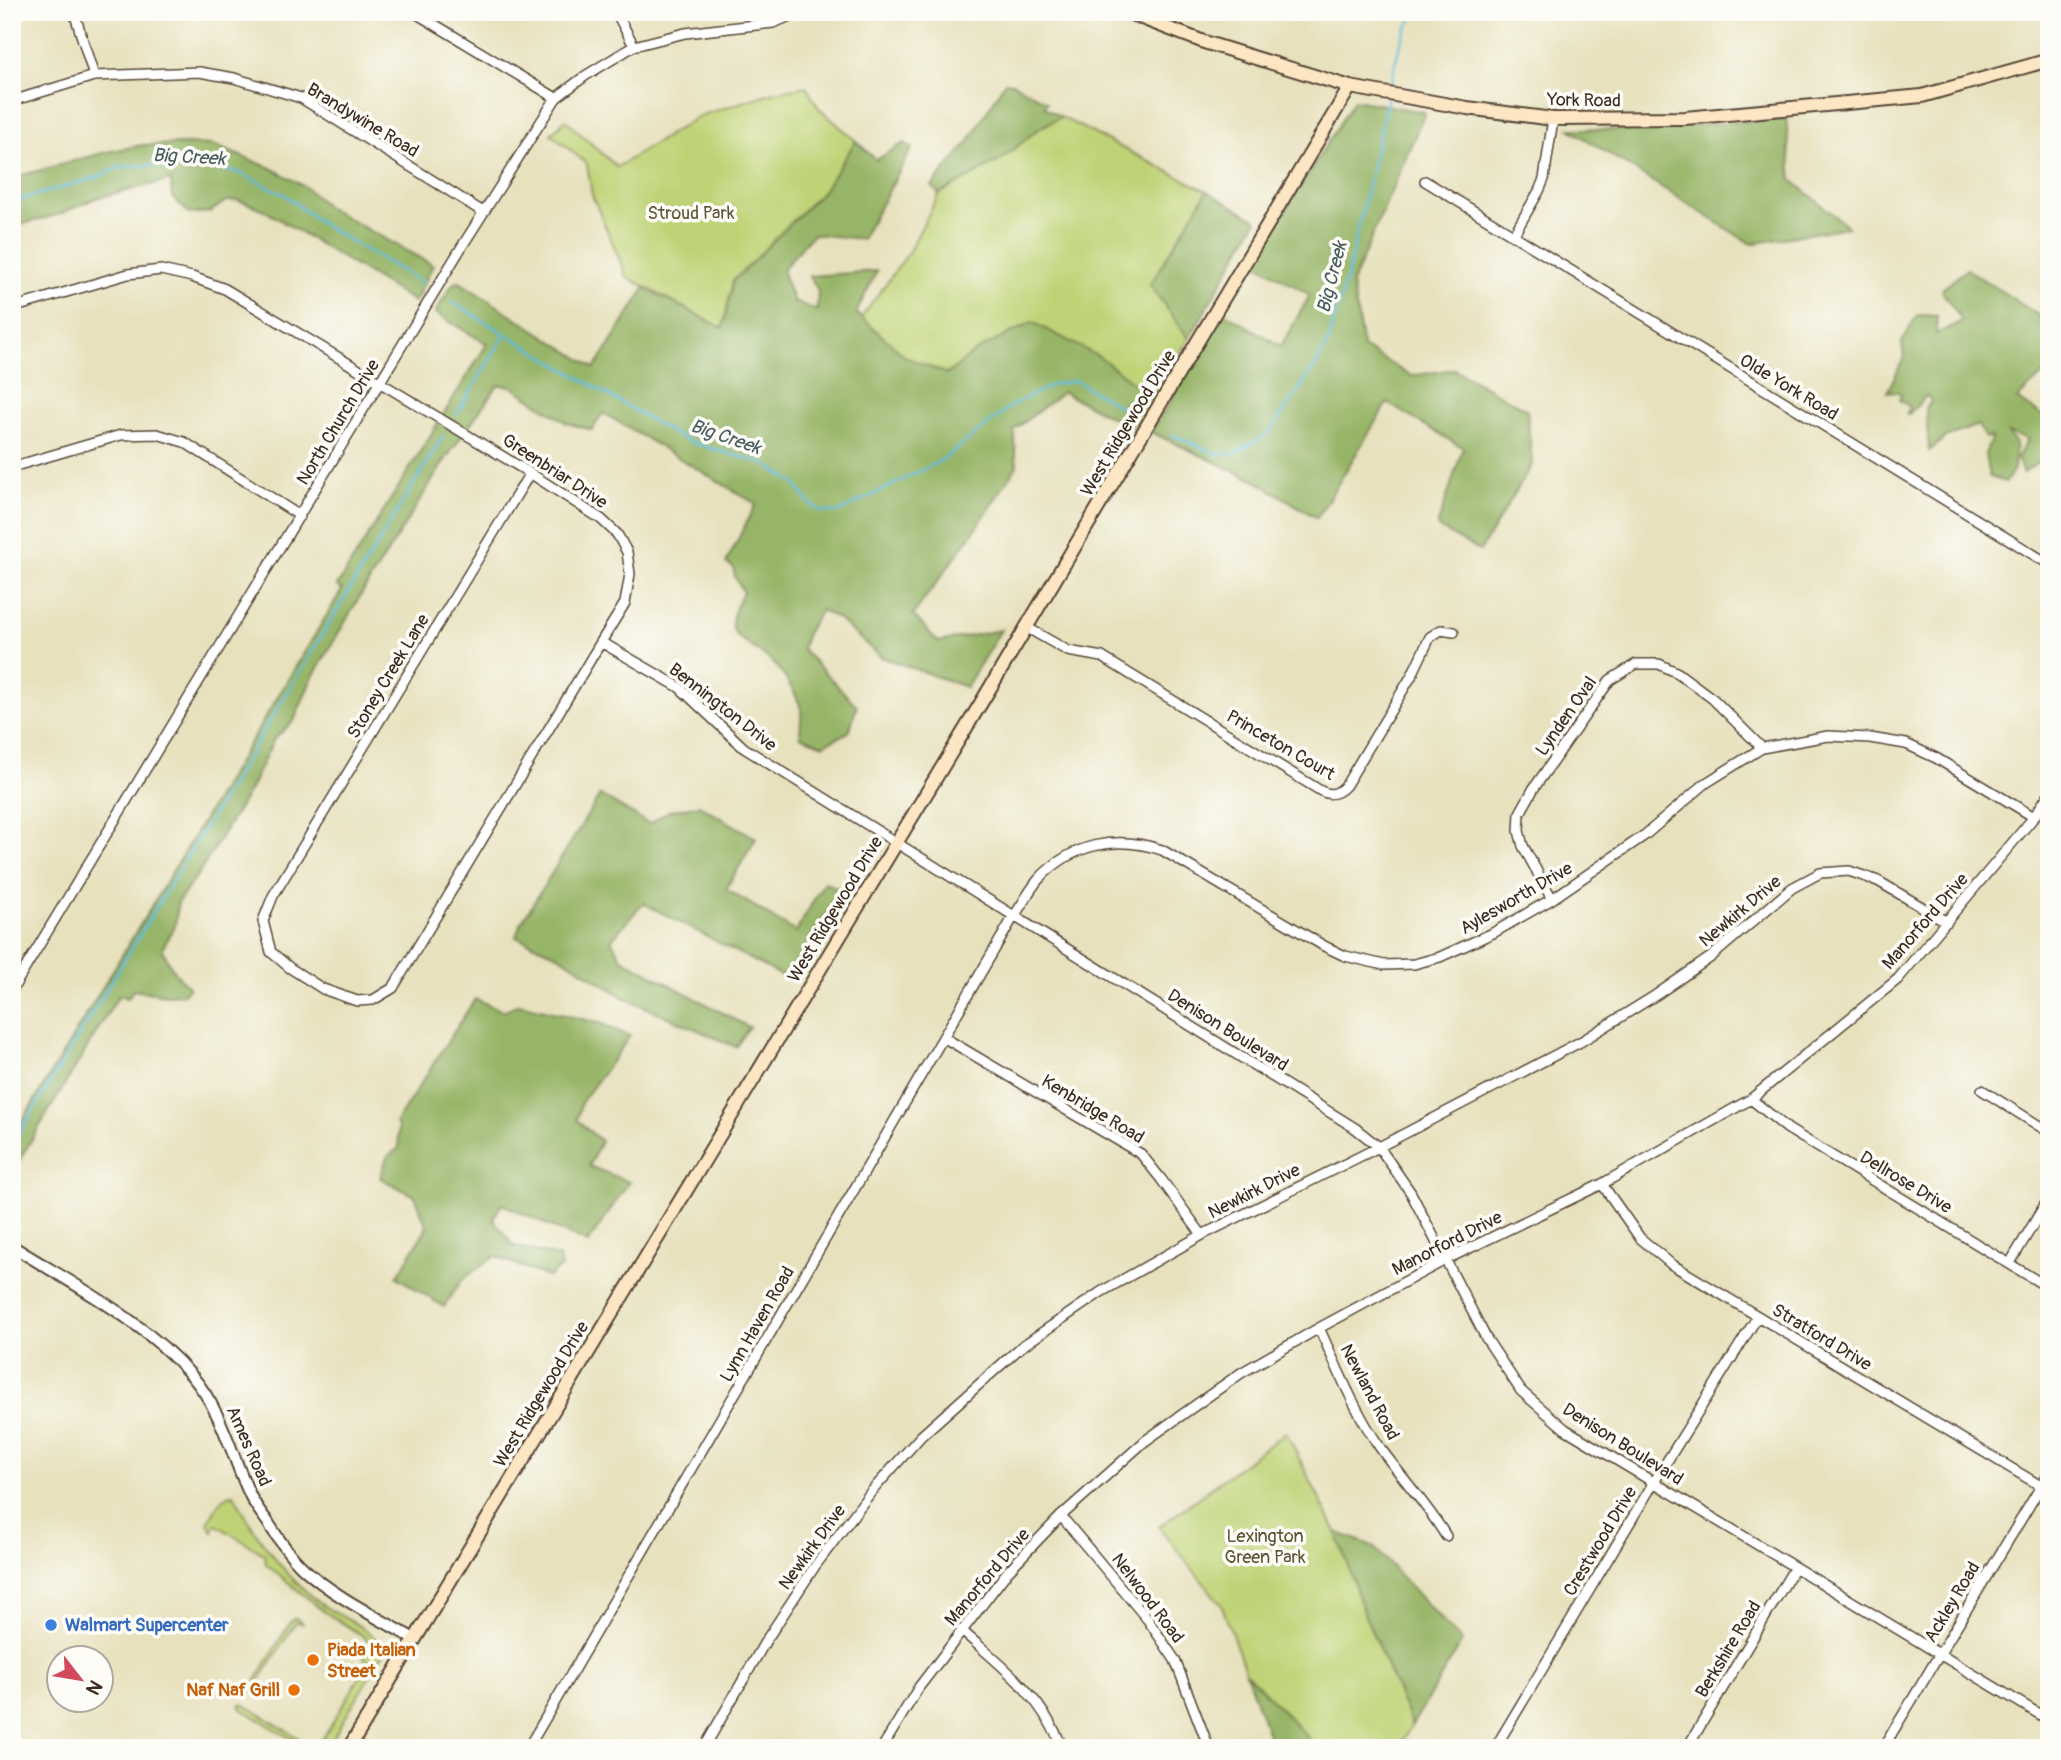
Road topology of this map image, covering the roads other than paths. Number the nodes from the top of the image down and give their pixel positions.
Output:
1 (75, 12) edge
2 (414, 12) edge
3 (615, 12) edge
4 (800, 12) edge
5 (1126, 12) edge
6 (634, 46) junction
7 (2049, 60) edge
8 (94, 76) junction
9 (1350, 87) junction
10 (556, 98) junction
11 (12, 101) edge
12 (1553, 119) junction
13 (1425, 181) dead end
14 (483, 212) junction
15 (1513, 236) junction
16 (12, 308) edge
17 (380, 382) junction
18 (12, 467) edge
19 (530, 472) junction
20 (300, 516) junction
21 (2049, 564) edge
22 (1026, 627) junction
23 (1454, 632) dead end
24 (601, 642) junction
25 (1762, 748) junction
26 (2049, 794) edge
27 (2034, 817) junction
28 (895, 843) junction
29 (273, 896) joint
30 (1552, 899) junction
31 (1014, 916) junction
32 (1948, 922) junction
33 (12, 990) edge
34 (943, 1037) junction
35 (1982, 1090) dead end
36 (1751, 1100) junction
37 (2049, 1132) edge
38 (1379, 1147) junction
39 (1602, 1184) junction
40 (2049, 1198) edge
41 (1202, 1235) junction
42 (12, 1246) edge
43 (1447, 1259) junction
44 (2010, 1263) junction
45 (2049, 1288) edge
46 (1758, 1317) junction
47 (1319, 1328) junction
48 (2049, 1473) edge
49 (1654, 1482) junction
50 (2045, 1489) edge
51 (1061, 1516) junction
52 (1447, 1536) dead end
53 (1795, 1567) junction
54 (961, 1630) junction
55 (414, 1639) junction
56 (1940, 1654) junction
57 (2049, 1720) edge
58 (349, 1748) edge
59 (528, 1748) edge
60 (704, 1748) edge
61 (883, 1748) edge
62 (1063, 1748) edge
63 (1209, 1748) edge
64 (1494, 1748) edge
65 (1687, 1748) edge
66 (1883, 1748) edge

1 - 8 street
2 - 10 street
3 - 6 street
4 - 6 street, North Church Drive
5 - 9 main road, York Road
6 - 10 street, North Church Drive
7 - 12 main road, York Road
8 - 11 street, Brandywine Road
8 - 14 street, Brandywine Road
9 - 12 main road, York Road
9 - 22 main road, West Ridgewood Drive
10 - 14 street, North Church Drive
12 - 15 street
13 - 15 street, Olde York Road
14 - 17 street, North Church Drive
15 - 21 street, Olde York Road
16 - 17 street, Greenbriar Drive
17 - 19 street, Greenbriar Drive
17 - 20 street, North Church Drive
18 - 20 street
19 - 24 street, Greenbriar Drive
19 - 29 street, Stoney Creek Lane
20 - 33 street, North Church Drive
22 - 23 street, Princeton Court
22 - 28 main road, West Ridgewood Drive
24 - 28 street, Bennington Drive
24 - 29 street, Greenbriar Drive
25 - 27 street, Aylesworth Drive
25 - 30 street, Aylesworth Drive
25 - 30 street, Lynden Oval
26 - 27 street, Manorford Drive
27 - 32 street, Manorford Drive
28 - 31 street, Denison Boulevard
28 - 55 main road, West Ridgewood Drive
30 - 31 street, Aylesworth Drive
31 - 34 street, Lynn Haven Road
31 - 38 street, Denison Boulevard
32 - 36 street, Manorford Drive
32 - 38 street, Newkirk Drive
34 - 41 street, Kenbridge Road
34 - 59 street, Lynn Haven Road
35 - 37 street
36 - 39 street, Manorford Drive
36 - 44 street, Dellrose Drive
38 - 41 street, Newkirk Drive
38 - 43 street, Denison Boulevard
39 - 43 street, Manorford Drive
39 - 46 street, Stratford Drive
40 - 44 street
41 - 60 street, Newkirk Drive
42 - 55 street, Ames Road
43 - 47 street, Manorford Drive
43 - 49 street, Denison Boulevard
44 - 45 street, Dellrose Drive
46 - 49 street, Crestwood Drive
46 - 50 street, Stratford Drive
47 - 51 street, Manorford Drive
47 - 52 street, Newland Road
48 - 50 street, Ackley Road
49 - 53 street, Denison Boulevard
49 - 64 street, Crestwood Drive
50 - 56 street, Ackley Road
51 - 54 street, Manorford Drive
51 - 63 street, Nelwood Road
53 - 56 street, Denison Boulevard
53 - 65 street, Berkshire Road
54 - 61 street, Manorford Drive
54 - 62 street
55 - 58 main road, West Ridgewood Drive
56 - 57 street, Denison Boulevard
56 - 66 street, Ackley Road

